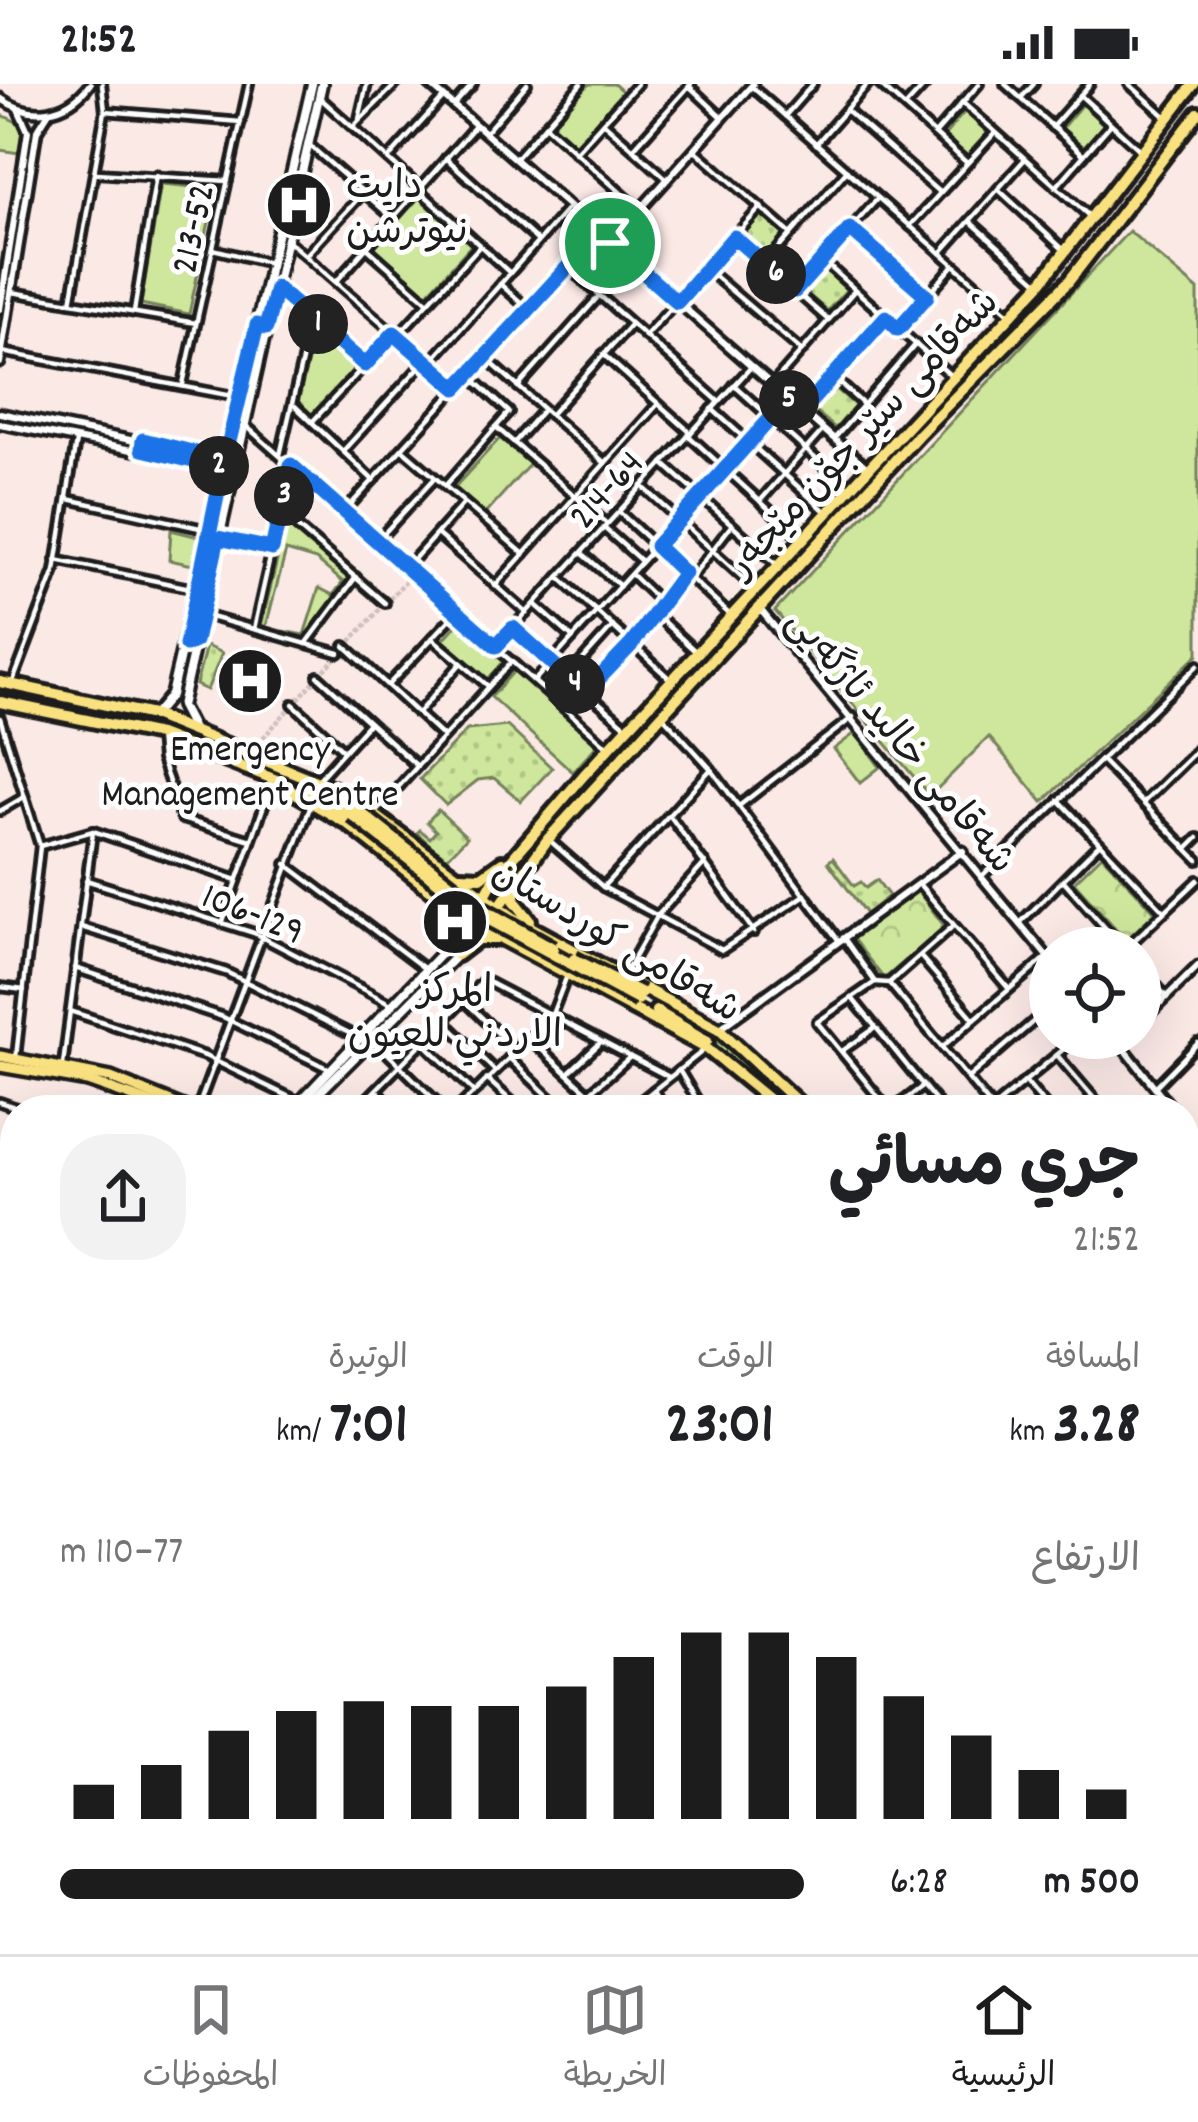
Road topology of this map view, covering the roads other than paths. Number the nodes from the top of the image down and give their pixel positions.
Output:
1 (90, 84) edge
2 (102, 84) edge
3 (249, 84) edge
4 (311, 84) edge
5 (322, 84) edge
6 (367, 84) edge
7 (396, 84) edge
8 (429, 84) edge
9 (472, 84) edge
10 (526, 84) edge
11 (581, 84) edge
12 (622, 84) edge
13 (637, 84) edge
14 (813, 84) edge
15 (868, 84) edge
16 (879, 84) edge
17 (926, 84) edge
18 (979, 84) edge
19 (1005, 84) edge
20 (1034, 84) edge
21 (1090, 84) edge
22 (1129, 84) edge
23 (1194, 84) edge
24 (690, 85) edge
25 (752, 85) edge
26 (630, 92) junction
27 (1080, 95) junction
28 (319, 97) junction
29 (444, 97) junction
30 (0, 98) edge
31 (1021, 98) junction
32 (962, 102) junction
33 (454, 105) junction
34 (905, 107) junction
35 (18, 109) junction
36 (846, 110) junction
37 (104, 111) junction
38 (49, 112) junction
39 (1198, 113) edge
40 (785, 116) junction
41 (723, 118) junction
42 (1168, 119) junction
43 (241, 122) junction
44 (603, 122) junction
45 (356, 124) junction
46 (1111, 124) junction
47 (476, 125) junction
48 (545, 125) junction
49 (1052, 127) junction
50 (996, 132) junction
51 (484, 133) junction
52 (934, 134) junction
53 (817, 143) junction
54 (308, 145) junction
55 (633, 149) junction
56 (694, 149) junction
57 (1142, 152) junction
58 (575, 153) junction
59 (1084, 155) junction
60 (446, 158) junction
61 (388, 159) junction
62 (514, 159) junction
63 (1025, 159) junction
64 (967, 163) junction
65 (847, 170) junction
66 (95, 173) junction
67 (156, 176) junction
68 (668, 179) junction
69 (228, 181) junction
70 (1056, 187) junction
71 (419, 189) junction
72 (998, 190) junction
73 (363, 193) junction
74 (940, 193) junction
75 (878, 197) junction
76 (569, 207) junction
77 (761, 207) junction
78 (640, 210) junction
79 (393, 218) junction
80 (1091, 218) junction
81 (970, 221) junction
82 (910, 226) junction
83 (850, 229) junction
84 (599, 233) junction
85 (791, 233) junction
86 (734, 237) junction
87 (286, 238) junction
88 (538, 241) junction
89 (610, 243) junction
90 (481, 245) junction
91 (0, 246) edge
92 (10, 247) junction
93 (366, 248) junction
94 (213, 249) junction
95 (1065, 251) junction
96 (941, 253) junction
97 (306, 256) junction
98 (822, 260) junction
99 (270, 263) junction
100 (765, 264) junction
101 (954, 265) junction
102 (569, 268) junction
103 (706, 269) junction
104 (510, 272) junction
105 (336, 282) junction
106 (500, 284) junction
107 (1040, 284) junction
108 (276, 288) junction
109 (855, 290) junction
110 (795, 291) junction
111 (12, 292) junction
112 (600, 295) junction
113 (927, 296) junction
114 (71, 302) junction
115 (428, 302) junction
116 (677, 302) junction
117 (0, 309) edge
118 (531, 311) junction
119 (134, 312) junction
120 (1010, 314) junction
121 (886, 317) junction
122 (312, 318) junction
123 (828, 320) junction
124 (196, 323) junction
125 (631, 323) junction
126 (262, 326) junction
127 (898, 329) junction
128 (396, 334) junction
129 (645, 336) junction
130 (916, 344) junction
131 (802, 351) junction
132 (2, 352) edge
133 (604, 355) junction
134 (488, 360) junction
135 (427, 362) junction
136 (0, 363) edge
137 (365, 365) junction
138 (751, 367) junction
139 (470, 376) junction
140 (951, 376) junction
141 (833, 377) junction
142 (183, 384) junction
143 (734, 385) junction
144 (772, 385) junction
145 (518, 387) junction
146 (457, 388) junction
147 (241, 398) junction
148 (788, 399) junction
149 (719, 402) junction
150 (658, 404) junction
151 (924, 404) junction
152 (294, 405) junction
153 (864, 405) junction
154 (544, 409) junction
155 (712, 409) junction
156 (802, 411) junction
157 (0, 413) edge
158 (550, 415) junction
159 (771, 418) junction
160 (934, 419) junction
161 (242, 422) junction
162 (312, 422) junction
163 (0, 424) edge
164 (905, 424) junction
165 (496, 428) junction
166 (823, 430) junction
167 (690, 434) junction
168 (918, 435) junction
169 (77, 437) junction
170 (834, 439) junction
171 (749, 442) junction
172 (514, 443) junction
173 (142, 445) junction
174 (402, 449) junction
175 (806, 449) junction
176 (343, 452) junction
177 (226, 454) junction
178 (280, 455) junction
179 (604, 464) junction
180 (663, 464) junction
181 (291, 465) junction
182 (865, 466) junction
183 (223, 468) junction
184 (725, 469) junction
185 (784, 474) junction
186 (435, 478) junction
187 (374, 480) junction
188 (446, 486) junction
189 (642, 486) junction
190 (847, 487) junction
191 (575, 496) junction
192 (700, 496) junction
193 (68, 499) junction
194 (760, 501) junction
195 (465, 503) junction
196 (825, 511) junction
197 (344, 512) junction
198 (619, 512) junction
199 (280, 513) junction
200 (679, 520) junction
201 (732, 525) junction
202 (606, 526) junction
203 (209, 530) junction
204 (437, 534) junction
205 (218, 538) junction
206 (800, 538) junction
207 (377, 541) junction
208 (656, 546) junction
209 (272, 549) junction
210 (713, 550) junction
211 (582, 552) junction
212 (524, 554) junction
213 (56, 560) junction
214 (641, 562) junction
215 (777, 565) junction
216 (407, 567) junction
217 (684, 573) junction
218 (631, 574) junction
219 (356, 577) junction
220 (559, 577) junction
221 (691, 579) junction
222 (495, 586) junction
223 (620, 586) junction
224 (196, 589) junction
225 (755, 589) junction
226 (659, 601) junction
227 (385, 603) dead end
228 (535, 604) junction
229 (760, 608) junction
230 (597, 611) junction
231 (458, 612) junction
232 (527, 613) junction
233 (200, 614) junction
234 (655, 614) junction
235 (730, 616) junction
236 (613, 626) junction
237 (513, 628) junction
238 (254, 629) junction
239 (433, 638) junction
240 (573, 638) junction
241 (190, 640) junction
242 (631, 643) junction
243 (306, 644) junction
244 (345, 646) dead end
245 (496, 646) junction
246 (696, 652) junction
247 (339, 653) dead end
248 (512, 661) junction
249 (550, 662) junction
250 (461, 663) junction
251 (1198, 664) edge
252 (318, 676) dead end
253 (567, 677) junction
254 (671, 680) junction
255 (534, 681) junction
256 (6, 683) edge
257 (388, 685) junction
258 (488, 686) junction
259 (585, 693) junction
260 (1, 704) edge
261 (292, 704) dead end
262 (568, 711) junction
263 (418, 712) junction
264 (153, 715) junction
265 (662, 715) junction
266 (0, 718) edge
267 (853, 718) junction
268 (370, 723) junction
269 (628, 728) junction
270 (194, 730) junction
271 (158, 735) junction
272 (443, 736) junction
273 (609, 748) junction
274 (1198, 749) edge
275 (344, 752) junction
276 (1100, 760) junction
277 (272, 761) junction
278 (417, 766) junction
279 (711, 769) junction
280 (273, 779) junction
281 (317, 781) junction
282 (24, 797) junction
283 (1059, 800) junction
284 (311, 802) junction
285 (1143, 803) junction
286 (739, 806) junction
287 (0, 811) edge
288 (354, 812) junction
289 (376, 812) junction
290 (670, 816) junction
291 (93, 831) junction
292 (1198, 838) edge
293 (548, 839) junction
294 (251, 840) junction
295 (523, 844) junction
296 (1099, 844) junction
297 (40, 846) junction
298 (1187, 849) junction
299 (963, 851) junction
300 (1198, 860) edge
301 (704, 863) junction
302 (286, 864) junction
303 (404, 870) junction
304 (448, 870) junction
305 (500, 872) junction
306 (521, 872) junction
307 (982, 876) junction
308 (86, 880) junction
309 (237, 880) junction
310 (1198, 880) edge
311 (1064, 881) junction
312 (919, 884) junction
313 (603, 887) junction
314 (805, 895) junction
315 (484, 912) junction
316 (1165, 912) junction
317 (658, 915) junction
318 (223, 923) junction
319 (1020, 923) junction
320 (954, 926) junction
321 (81, 927) junction
322 (1106, 927) edge
323 (1148, 927) edge
324 (754, 932) junction
325 (1029, 934) edge
326 (260, 938) junction
327 (503, 940) junction
328 (555, 940) junction
329 (842, 940) junction
330 (521, 950) junction
331 (457, 955) junction
332 (920, 956) junction
333 (589, 957) junction
334 (1198, 966) edge
335 (75, 968) junction
336 (428, 971) junction
337 (568, 974) junction
338 (1029, 974) edge
339 (623, 976) junction
340 (244, 981) junction
341 (875, 982) junction
342 (889, 983) junction
343 (0, 987) edge
344 (1009, 989) junction
345 (24, 990) junction
346 (1161, 990) edge
347 (1166, 996) junction
348 (639, 997) junction
349 (852, 998) junction
350 (465, 1001) junction
351 (1161, 1001) edge
352 (395, 1006) junction
353 (70, 1011) junction
354 (551, 1017) junction
355 (974, 1019) junction
356 (230, 1020) junction
357 (444, 1022) junction
358 (1029, 1025) edge
359 (875, 1028) junction
360 (719, 1029) junction
361 (529, 1038) junction
362 (373, 1039) junction
363 (361, 1040) junction
364 (423, 1042) junction
365 (601, 1042) junction
366 (1198, 1043) edge
367 (942, 1047) junction
368 (706, 1048) junction
369 (516, 1051) junction
370 (842, 1051) junction
371 (750, 1055) junction
372 (0, 1056) edge
373 (629, 1057) junction
374 (16, 1058) junction
375 (509, 1058) junction
376 (1052, 1059) edge
377 (1060, 1059) edge
378 (1135, 1059) edge
379 (215, 1060) junction
380 (63, 1065) junction
381 (0, 1066) edge
382 (400, 1066) junction
383 (331, 1070) junction
384 (679, 1070) junction
385 (495, 1071) junction
386 (568, 1073) junction
387 (742, 1073) junction
388 (669, 1077) junction
389 (968, 1078) junction
390 (487, 1079) junction
391 (1024, 1081) junction
392 (923, 1086) junction
393 (1156, 1086) junction
394 (376, 1090) junction
395 (654, 1090) junction
396 (474, 1093) joint
397 (590, 1093) joint
398 (127, 1095) edge
399 (150, 1095) edge
400 (200, 1095) edge
401 (277, 1095) edge
402 (309, 1095) edge
403 (311, 1095) edge
404 (371, 1095) edge
405 (382, 1095) edge
406 (430, 1095) edge
407 (503, 1095) edge
408 (547, 1095) edge
409 (648, 1095) edge
410 (657, 1095) edge
411 (695, 1095) edge
412 (766, 1095) edge
413 (791, 1095) edge
414 (879, 1095) edge
415 (911, 1095) edge
416 (930, 1095) edge
417 (982, 1095) edge
418 (1008, 1095) edge
419 (1036, 1095) edge
420 (1091, 1095) edge
421 (1163, 1095) edge

1 - 38 street
2 - 37 street
3 - 43 street, 213-52
4 - 99 main road
5 - 28 main road
6 - 45 street
7 - 45 street
8 - 29 street
9 - 33 street
10 - 51 street
11 - 48 street
12 - 26 street
13 - 26 street
14 - 40 street
15 - 36 street
16 - 34 street
17 - 34 street
18 - 32 street
19 - 31 street
20 - 31 street
21 - 27 street
22 - 42 street
23 - 42 highway, شەقامی سێر جۆن مێجەر
24 - 41 street
24 - 55 street
25 - 40 street
25 - 41 street
26 - 44 street
27 - 46 street
27 - 49 street
28 - 45 street
28 - 54 main road
29 - 33 street
29 - 61 street
30 - 35 street
31 - 49 street
32 - 50 street
32 - 52 street
33 - 47 street
34 - 52 street
35 - 38 street
35 - 92 street
36 - 53 street
36 - 74 street
37 - 43 street
37 - 66 street
38 - 111 street
39 - 160 highway, شەقامی سێر جۆن مێجەر
40 - 53 street
41 - 56 street
42 - 57 highway, شەقامی سێر جۆن مێجەر
43 - 69 street, 213-52
44 - 55 street
44 - 58 street
45 - 61 street
46 - 57 street
46 - 59 street
47 - 51 street
47 - 60 street
48 - 58 street
48 - 62 street
49 - 59 street
50 - 63 street
50 - 64 street
51 - 62 street
52 - 64 street
53 - 65 street
54 - 73 street
54 - 87 main road
55 - 68 street
56 - 68 street
56 - 77 street
57 - 80 highway, شەقامی سێر جۆن مێجەر
58 - 78 street
59 - 70 street
60 - 71 street
60 - 88 street
61 - 71 street
62 - 76 street
63 - 70 street
63 - 72 street
64 - 74 street
65 - 75 street
65 - 85 street
66 - 67 street
66 - 114 street
67 - 69 street
67 - 119 street
68 - 78 street
69 - 94 street, 213-52
70 - 80 street
71 - 79 street
71 - 90 street
72 - 81 street
72 - 95 street
73 - 79 street
73 - 97 street
74 - 82 street
75 - 82 street
75 - 83 street
76 - 84 street
76 - 88 street
77 - 85 street
77 - 86 street
78 - 89 street
79 - 93 street
80 - 95 highway, شەقامی سێر جۆن مێجەر
81 - 96 street
81 - 107 street
82 - 96 street
83 - 98 street
83 - 113 street
84 - 89 street
84 - 102 street
85 - 100 street
86 - 100 street
86 - 103 street
87 - 97 street
87 - 108 main road
88 - 104 street
89 - 116 street
90 - 104 street
90 - 115 street
91 - 92 street
92 - 117 street
93 - 105 street
93 - 115 street
94 - 99 street
94 - 124 street, 213-52
95 - 107 highway, شەقامی سێر جۆن مێجەر
96 - 101 street
97 - 105 street
98 - 109 street
98 - 110 street
99 - 126 main road
100 - 110 street
101 - 113 street
101 - 120 street
102 - 112 street
102 - 118 street
103 - 116 street
103 - 131 street
104 - 106 street
105 - 128 street
106 - 118 street
106 - 135 street
107 - 120 highway, شەقامی سێر جۆن مێجەر
108 - 122 street
108 - 126 main road
109 - 121 street
109 - 123 street
110 - 123 street
111 - 114 street
111 - 132 street
112 - 125 street
112 - 145 street
113 - 127 street
114 - 119 street
115 - 128 street
116 - 129 street
116 - 138 street
118 - 134 street
119 - 124 street
120 - 140 highway, شەقامی سێر جۆن مێجەر
121 - 127 street
121 - 141 street
122 - 137 street
122 - 152 street
123 - 131 street
124 - 142 street, 213-52
125 - 129 street
125 - 133 street
126 - 147 main road
126 - 161 main road
127 - 130 street
128 - 135 street
128 - 137 street
129 - 149 street
130 - 140 street
130 - 153 street
131 - 144 street
132 - 136 street
132 - 142 street
133 - 150 street
133 - 158 street
134 - 139 street
134 - 145 street
135 - 146 street
135 - 176 street
137 - 162 street
138 - 143 street, 214-64
138 - 144 street
139 - 146 street
139 - 165 street
140 - 151 highway, شەقامی سێر جۆن مێجەر
141 - 153 street
141 - 156 street
142 - 147 street
143 - 149 street, 214-64
143 - 159 street
144 - 148 street
145 - 154 street
146 - 174 street
147 - 177 main road
148 - 156 street
148 - 159 street
149 - 155 street, 214-64
150 - 167 street
150 - 179 street
151 - 160 highway
151 - 164 highway, شەقامی سێر جۆن مێجەر
152 - 162 street
152 - 178 street
153 - 170 street
154 - 158 street
154 - 172 street
155 - 167 street, 214-64
155 - 171 street
156 - 166 street
157 - 173 street
158 - 179 street
159 - 171 street
159 - 175 street
160 - 168 highway, شەقامی سێر جۆن مێجەر
161 - 178 street
161 - 205 main road
162 - 176 street
163 - 169 street
164 - 168 highway
164 - 182 highway, شەقامی سێر جۆن مێجەر
165 - 172 street
165 - 188 street
166 - 170 street
166 - 175 street
167 - 180 street, 214-64
167 - 184 street
168 - 229 highway, شەقامی سێر جۆن مێجەر
169 - 173 street
169 - 193 street
170 - 182 street
171 - 184 street
171 - 185 street
172 - 191 street
173 - 177 street
173 - 183 street
174 - 186 street
174 - 187 street
175 - 185 street
175 - 190 street
176 - 187 street
177 - 183 main road
178 - 181 street
179 - 191 street
180 - 189 street, 214-64
180 - 192 street
181 - 197 street
181 - 199 street
182 - 190 highway, شەقامی سێر جۆن مێجەر
183 - 203 main road
184 - 192 street
184 - 194 street
185 - 194 street
185 - 196 street
186 - 188 street
186 - 207 street
187 - 197 street
188 - 195 street
189 - 198 street, 214-64
189 - 200 street
190 - 196 highway, شەقامی سێر جۆن مێجەر
191 - 202 street
191 - 212 street
192 - 200 street
192 - 201 street
193 - 203 street
193 - 213 street
194 - 206 street
195 - 204 street
195 - 212 street
196 - 206 highway, شەقامی سێر جۆن مێجەر
197 - 207 street
198 - 202 street, 214-64
198 - 208 street
199 - 209 street
199 - 219 street
200 - 208 street
200 - 210 street
201 - 210 street
201 - 215 street
202 - 211 street, 214-64
202 - 214 street
203 - 224 main road
204 - 216 street
204 - 222 street
205 - 209 street
205 - 233 main road
206 - 215 highway, شەقامی سێر جۆن مێجەر
207 - 216 street
208 - 214 street
208 - 217 street
209 - 238 street
210 - 221 street
210 - 225 street
211 - 220 street, 214-64
211 - 223 street
212 - 222 street
213 - 224 street
213 - 256 street
214 - 218 street
215 - 225 highway, شەقامی سێر جۆن مێجەر
216 - 231 street
217 - 221 street
217 - 226 street
218 - 223 street
218 - 226 street
219 - 227 street
219 - 243 street
220 - 228 street, 214-64
220 - 230 street
221 - 235 street
222 - 232 street
223 - 230 street
224 - 241 main road
225 - 235 highway, شەقامی سێر جۆن مێجەر
226 - 234 street
228 - 232 street, 214-64
228 - 240 street
229 - 265 highway, شەقامی سێر جۆن مێجەر
229 - 267 street, شەقامی خالید ئاژگەیی
230 - 236 street
230 - 240 street
231 - 239 street
231 - 245 street
232 - 237 street, 214-64
233 - 238 street
233 - 241 main road
234 - 242 street
234 - 246 street
235 - 246 highway, شەقامی سێر جۆن مێجەر
236 - 242 street
236 - 253 street
237 - 245 street, 214-64
237 - 249 street
238 - 243 street
239 - 250 street
239 - 257 street
240 - 249 street
241 - 264 main road
241 - 270 main road
242 - 254 street
242 - 259 street
243 - 247 street
244 - 257 street
245 - 248 street
246 - 254 highway, شەقامی سێر جۆن مێجەر
248 - 255 street
248 - 258 street
249 - 253 street
249 - 255 street
250 - 258 street
250 - 263 street
251 - 276 street
252 - 268 street
253 - 259 street
254 - 269 highway, شەقامی سێر جۆن مێجەر
255 - 262 street
256 - 264 highway, شەقامی کوردستان
257 - 263 street
258 - 272 street
259 - 262 street
259 - 269 street
260 - 271 highway, شەقامی کوردستان
261 - 275 street
262 - 273 street
263 - 272 street
264 - 270 highway, شەقامی کوردستان
265 - 279 street
265 - 293 highway, شەقامی سێر جۆن مێجەر
266 - 282 street
267 - 286 street
267 - 299 street, شەقامی خالید ئاژگەیی
268 - 275 street
268 - 278 street
269 - 273 highway, شەقامی سێر جۆن مێجەر
270 - 277 highway, شەقامی کوردستان
271 - 280 highway, شەقامی کوردستان
271 - 294 street
272 - 278 street
273 - 295 highway, شەقامی سێر جۆن مێجەر
274 - 285 street
275 - 281 street
276 - 283 street
276 - 285 street
277 - 281 highway, شەقامی کوردستان
277 - 288 highway, شەقامی کوردستان
278 - 289 street
279 - 286 street
279 - 290 street
280 - 284 highway, شەقامی کوردستان
280 - 288 highway, شەقامی کوردستان
280 - 294 street
281 - 289 highway, شەقامی کوردستان
282 - 287 street
282 - 297 street
283 - 296 street
283 - 307 street
284 - 302 street
284 - 303 highway, شەقامی کوردستان
285 - 298 street
286 - 314 street
288 - 348 highway, شەقامی کوردستان, bridge
289 - 304 highway, شەقامی کوردستان
290 - 301 street
290 - 313 street
291 - 297 street
291 - 308 street
291 - 309 street
292 - 298 street
293 - 306 highway, شەقامی سێر جۆن مێجەر
293 - 313 street
294 - 309 street
295 - 304 highway
295 - 305 highway, شەقامی سێر جۆن مێجەر
296 - 311 street
296 - 316 street
297 - 345 street
298 - 300 street
299 - 307 street, شەقامی خالید ئاژگەیی
299 - 312 street
301 - 317 street
301 - 324 street
302 - 326 street
302 - 336 street
303 - 304 highway
303 - 315 highway, شەقامی کوردستان
303 - 315 highway
304 - 315 highway, شەقامی کوردستان
305 - 315 highway
305 - 315 highway, شەقامی سێر جۆن مێجەر
306 - 315 highway, شەقامی سێر جۆن مێجەر
306 - 333 highway
307 - 319 street, شەقامی خالید ئاژگەیی
308 - 318 street, 106-129
308 - 321 street
309 - 318 street
310 - 316 street
311 - 319 street
311 - 322 street
312 - 320 street
312 - 329 street
313 - 317 street
314 - 324 street
314 - 329 street
315 - 327 highway, شەقامی کوردستان
315 - 328 highway, شەقامی کوردستان
315 - 330 highway
315 - 331 main road
315 - 336 main road
316 - 323 street
317 - 324 street
317 - 339 street
318 - 326 street, 106-129
319 - 325 street, شەقامی خالید ئاژگەیی
320 - 332 street
320 - 344 street
321 - 335 street
321 - 340 street
326 - 340 street
326 - 352 street, 106-129
327 - 330 highway, شەقامی کوردستان
327 - 331 highway
328 - 330 highway
328 - 333 highway, شەقامی کوردستان
329 - 341 street
329 - 360 street
330 - 337 highway, شەقامی کوردستان
331 - 362 main road
332 - 342 street
332 - 355 street
333 - 339 highway, شەقامی کوردستان
334 - 347 street
335 - 353 street
335 - 356 street
336 - 352 main road
337 - 354 street
337 - 368 highway, شەقامی کوردستان
338 - 344 street
339 - 360 highway, شەقامی کوردستان
340 - 356 street
340 - 363 street
341 - 342 street
341 - 349 street
342 - 367 street
343 - 345 street
344 - 355 street
345 - 374 street
346 - 347 street
347 - 351 street
348 - 371 highway, شەقامی کوردستان
348 - 387 highway, شەقامی کوردستان
349 - 359 street
349 - 370 street
350 - 354 street
350 - 357 street
350 - 369 street
352 - 363 main road
353 - 379 street
353 - 380 street
354 - 361 street
354 - 365 street
355 - 367 street
356 - 379 street
356 - 383 street
357 - 364 street
357 - 385 street
358 - 389 street
359 - 370 street
359 - 392 street
360 - 371 highway, شەقامی کوردستان
361 - 369 street
361 - 386 street
362 - 382 street
362 - 403 main road
363 - 383 main road
364 - 382 street
364 - 396 street
365 - 373 street
365 - 386 street
366 - 393 street
367 - 389 street
368 - 384 street
368 - 387 highway, شەقامی کوردستان
369 - 375 street
370 - 414 street
371 - 413 highway, شەقامی کوردستان
372 - 374 main road
373 - 388 street
373 - 397 street
374 - 380 main road
375 - 385 street
375 - 408 street
376 - 391 street
377 - 420 street
378 - 393 street
379 - 400 street
379 - 401 street
380 - 399 main road
381 - 398 main road
382 - 394 street
382 - 406 street
383 - 402 main road
384 - 388 street
384 - 411 street
385 - 390 street
386 - 397 street
387 - 412 highway, شەقامی کوردستان
388 - 395 street
389 - 417 street
390 - 396 street
390 - 407 street
391 - 418 street
391 - 419 street
392 - 415 street
392 - 416 street
393 - 421 street
394 - 404 street
394 - 405 street
395 - 409 street
395 - 410 street

